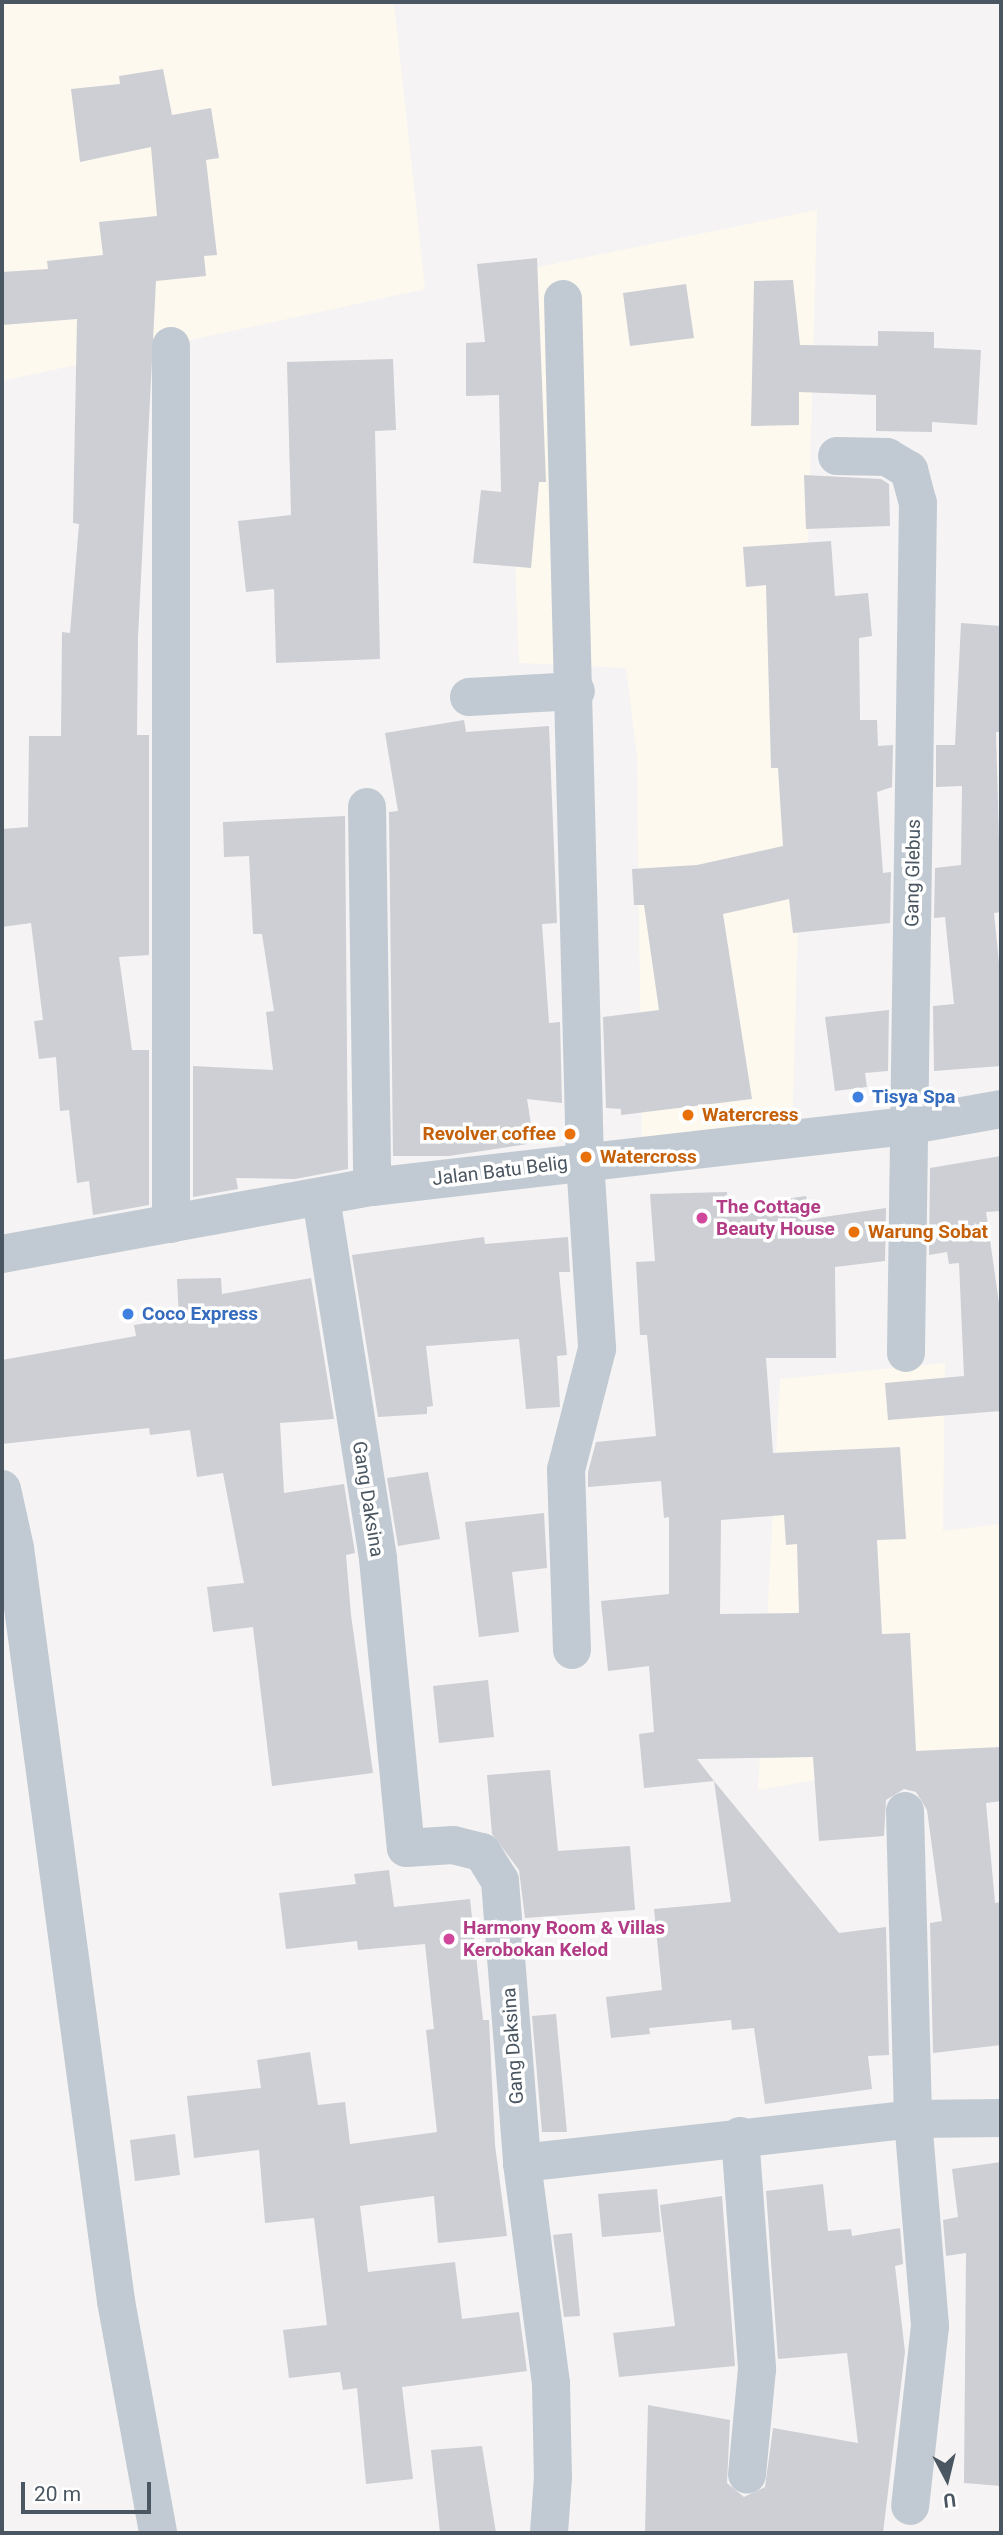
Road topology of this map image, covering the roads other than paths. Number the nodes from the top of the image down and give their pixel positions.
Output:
1 (563, 299) dead end
2 (172, 346) dead end
3 (837, 456) dead end
4 (576, 691) junction
5 (469, 697) dead end
6 (367, 807) dead end
7 (1001, 1109) edge
8 (906, 1126) junction
9 (585, 1161) junction
10 (372, 1187) junction
11 (321, 1198) junction
12 (171, 1224) junction
13 (2, 1254) edge
14 (906, 1353) dead end
15 (2, 1489) edge
16 (572, 1650) dead end
17 (905, 1811) dead end
18 (1001, 2118) edge
19 (913, 2119) junction
20 (740, 2136) junction
21 (522, 2163) junction
22 (747, 2475) dead end
23 (910, 2506) dead end
24 (158, 2533) edge
25 (549, 2533) edge

1 - 4 street
2 - 12 street
3 - 8 street, Gang Glebus
4 - 5 street
4 - 9 street
6 - 10 street
7 - 8 street, Jalan Batu Belig
8 - 9 street, Jalan Batu Belig
8 - 14 street, Gang Glebus
9 - 10 street, Jalan Batu Belig
9 - 16 street
10 - 11 street, Jalan Batu Belig
11 - 12 street, Jalan Batu Belig
11 - 21 street, Gang Daksina
12 - 13 street, Jalan Batu Belig
15 - 24 street
17 - 19 street
18 - 19 street
19 - 20 street
19 - 23 street
20 - 21 street
20 - 22 street
21 - 25 street

